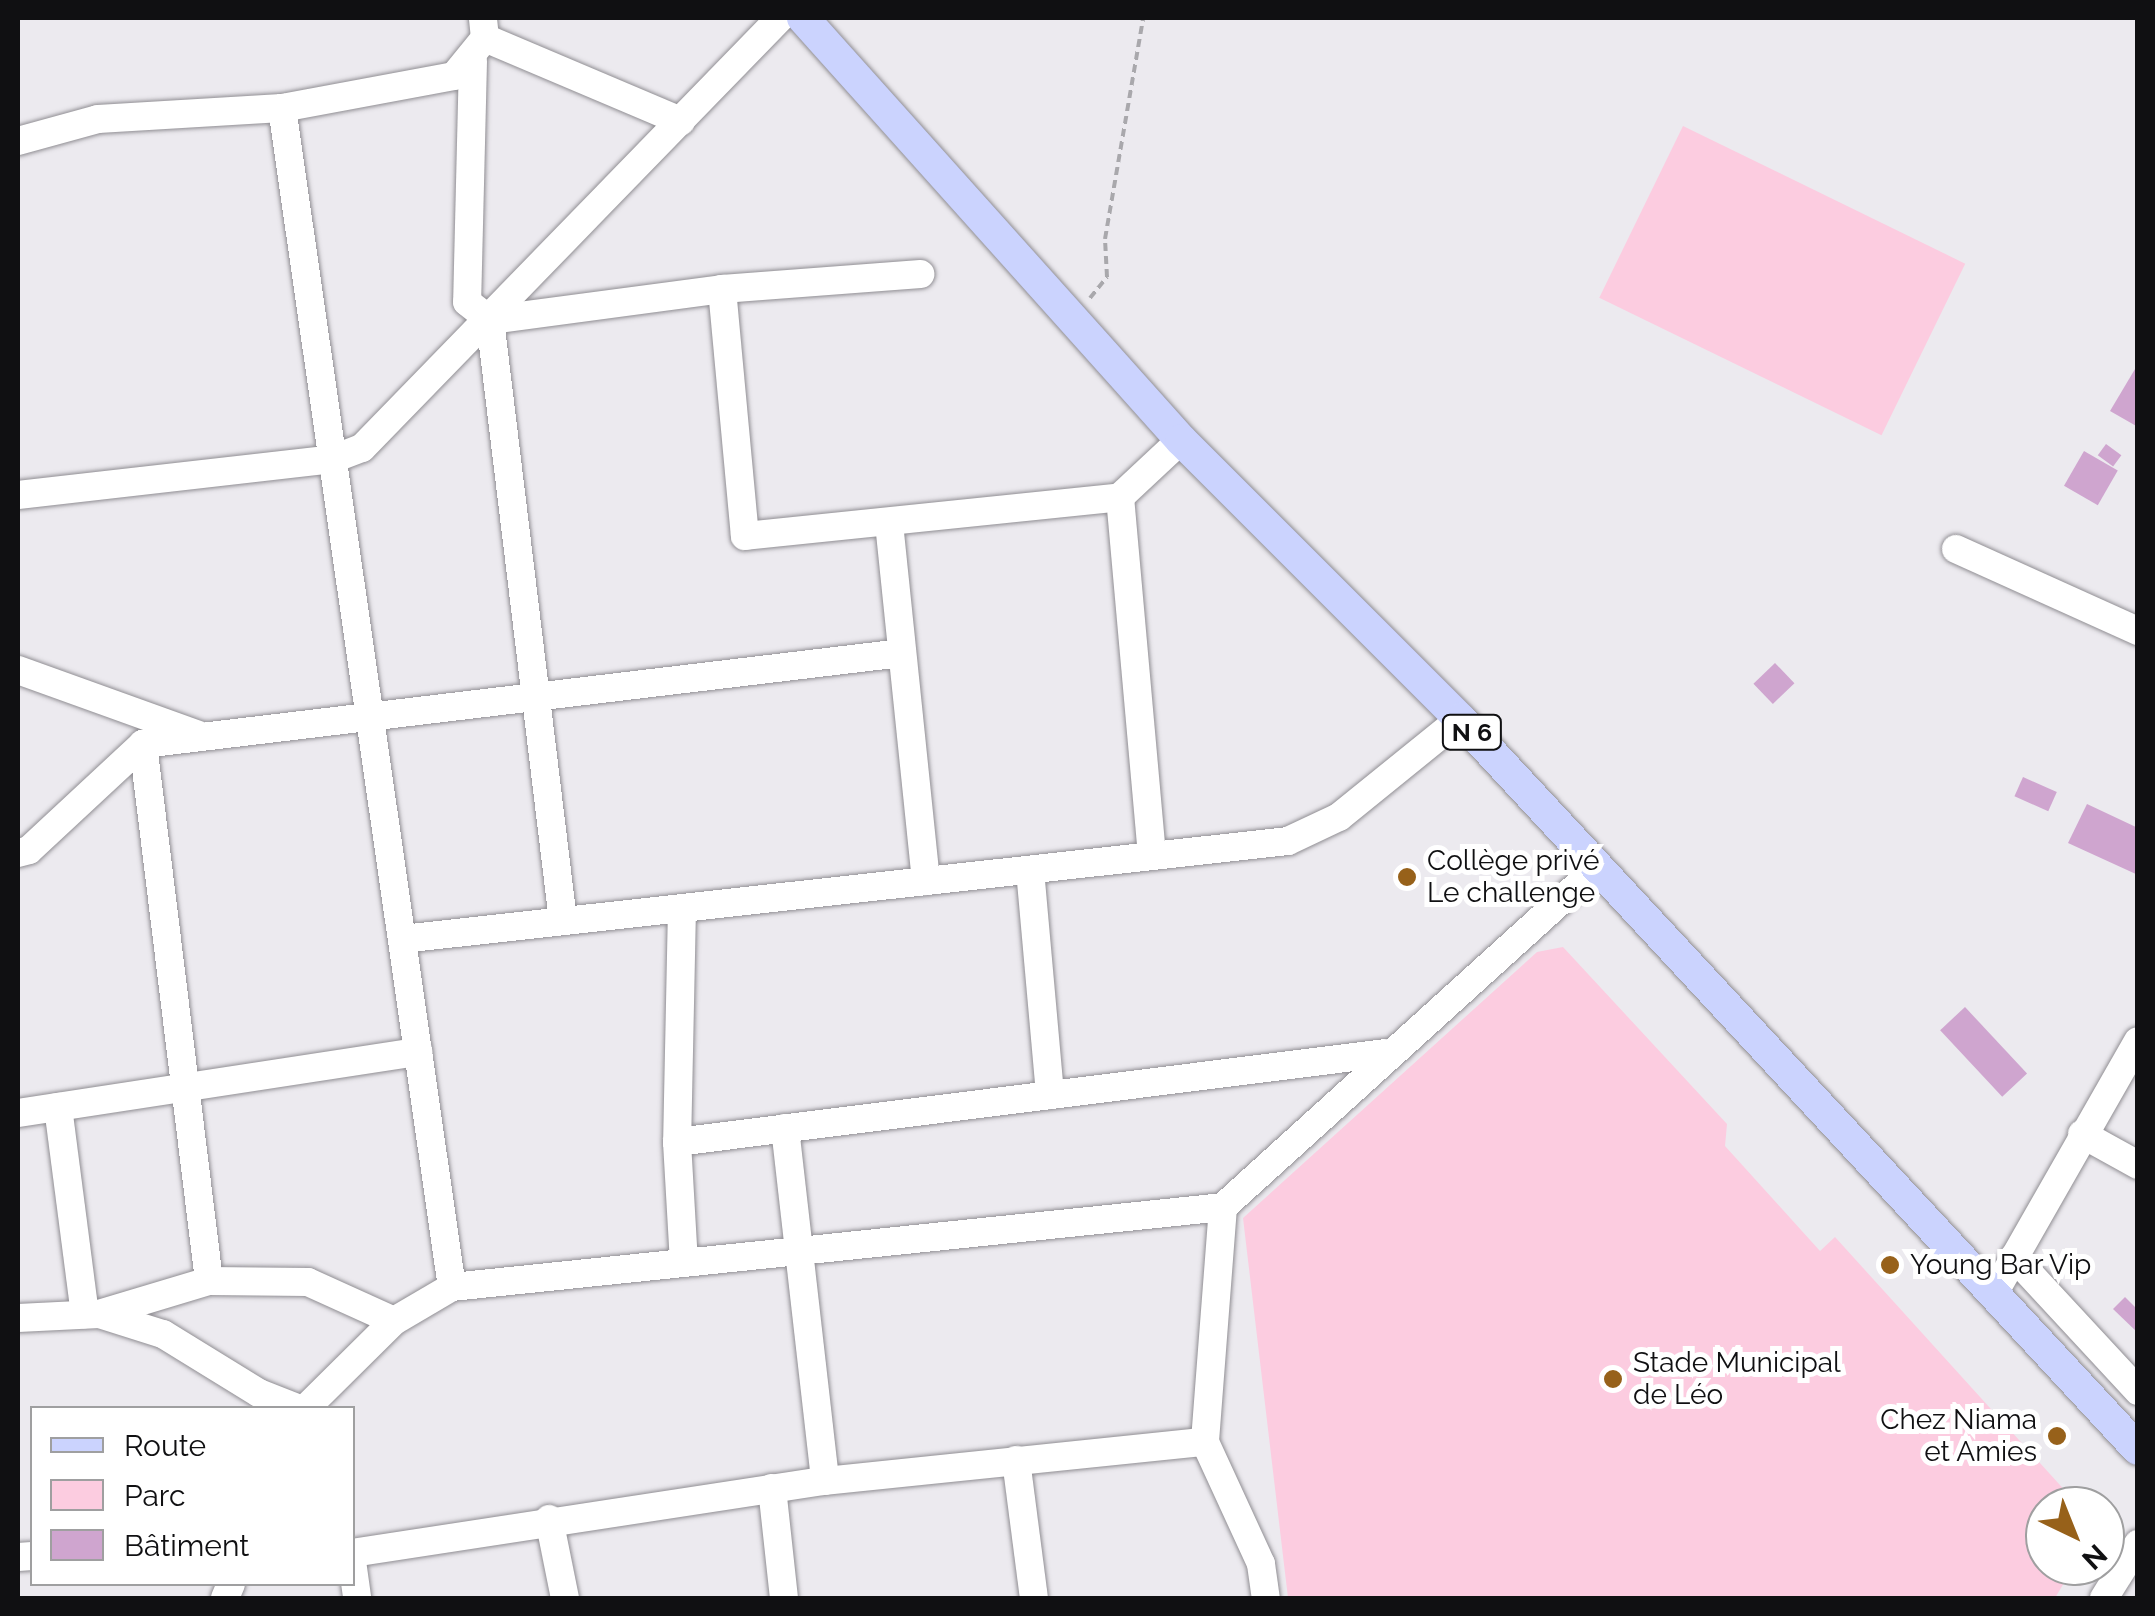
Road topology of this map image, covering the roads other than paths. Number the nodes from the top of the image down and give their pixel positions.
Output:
1 (780, 18) edge
2 (803, 18) edge
3 (480, 39) edge
4 (282, 108) junction
5 (681, 122) junction
6 (18, 141) edge
7 (920, 274) dead end
8 (722, 290) junction
9 (490, 320) junction
10 (1181, 440) junction
11 (333, 459) junction
12 (18, 494) edge
13 (1120, 497) junction
14 (889, 523) junction
15 (1956, 550) dead end
16 (2138, 631) edge
17 (902, 652) junction
18 (18, 670) edge
19 (535, 698) junction
20 (370, 718) junction
21 (1460, 719) junction
22 (206, 737) junction
23 (143, 744) junction
24 (18, 853) edge
25 (1152, 856) junction
26 (1597, 868) junction
27 (1030, 870) junction
28 (926, 881) junction
29 (682, 908) junction
30 (563, 921) junction
31 (402, 939) junction
32 (2138, 1041) edge
33 (418, 1052) junction
34 (1385, 1054) junction
35 (189, 1087) junction
36 (1050, 1095) junction
37 (58, 1107) junction
38 (18, 1113) edge
39 (785, 1128) junction
40 (2082, 1134) junction
41 (677, 1142) junction
42 (2138, 1165) edge
43 (1222, 1207) junction
44 (803, 1251) junction
45 (2014, 1257) junction
46 (684, 1263) junction
47 (209, 1281) junction
48 (452, 1287) junction
49 (1993, 1296) junction
50 (92, 1314) junction
51 (18, 1318) edge
52 (394, 1320) junction
53 (354, 1358) junction
54 (2138, 1390) edge
55 (292, 1406) edge
56 (308, 1406) edge
57 (332, 1406) edge
58 (1205, 1442) junction
59 (2138, 1450) edge
60 (1016, 1460) junction
61 (825, 1480) junction
62 (772, 1488) junction
63 (549, 1518) junction
64 (2138, 1544) edge
65 (355, 1556) edge
66 (565, 1598) edge
67 (784, 1598) edge
68 (1034, 1598) edge
69 (1266, 1598) edge
70 (2104, 1598) edge

1 - 5 street
2 - 10 main road, N 6
3 - 4 street
3 - 5 street
3 - 9 street
4 - 6 street
4 - 11 street
5 - 9 street
7 - 8 street
8 - 9 street
8 - 14 street
9 - 11 street
9 - 19 street
10 - 13 street
10 - 21 main road, N 6
11 - 12 street
11 - 20 street
13 - 14 street
13 - 25 street
14 - 17 street
15 - 16 street
17 - 19 street
17 - 28 street
18 - 22 street
19 - 20 street
19 - 30 street
20 - 22 street
20 - 31 street
21 - 25 street
21 - 26 main road, N 6
22 - 23 street
23 - 24 street
23 - 35 street
25 - 27 street
26 - 34 street
26 - 49 main road, N 6
27 - 28 street
27 - 36 street
28 - 29 street
29 - 30 street
29 - 41 street
30 - 31 street
31 - 33 street
32 - 40 street
33 - 35 street
33 - 48 street
34 - 36 street
34 - 43 street
35 - 37 street
35 - 47 street
36 - 39 street
37 - 38 street
37 - 50 street
39 - 41 street
39 - 44 street
40 - 42 street
40 - 45 street
41 - 46 street
43 - 44 street
43 - 58 street
44 - 46 street
44 - 61 street
45 - 49 street
45 - 54 street
46 - 48 street
47 - 50 street
47 - 52 street
48 - 52 street
49 - 59 main road, N 6
50 - 51 street
50 - 55 street
52 - 53 street
53 - 56 street
53 - 57 street
58 - 60 street
58 - 69 street
60 - 61 street
60 - 68 street
61 - 62 street
62 - 63 street
62 - 67 street
63 - 65 street
63 - 66 street
64 - 70 street

